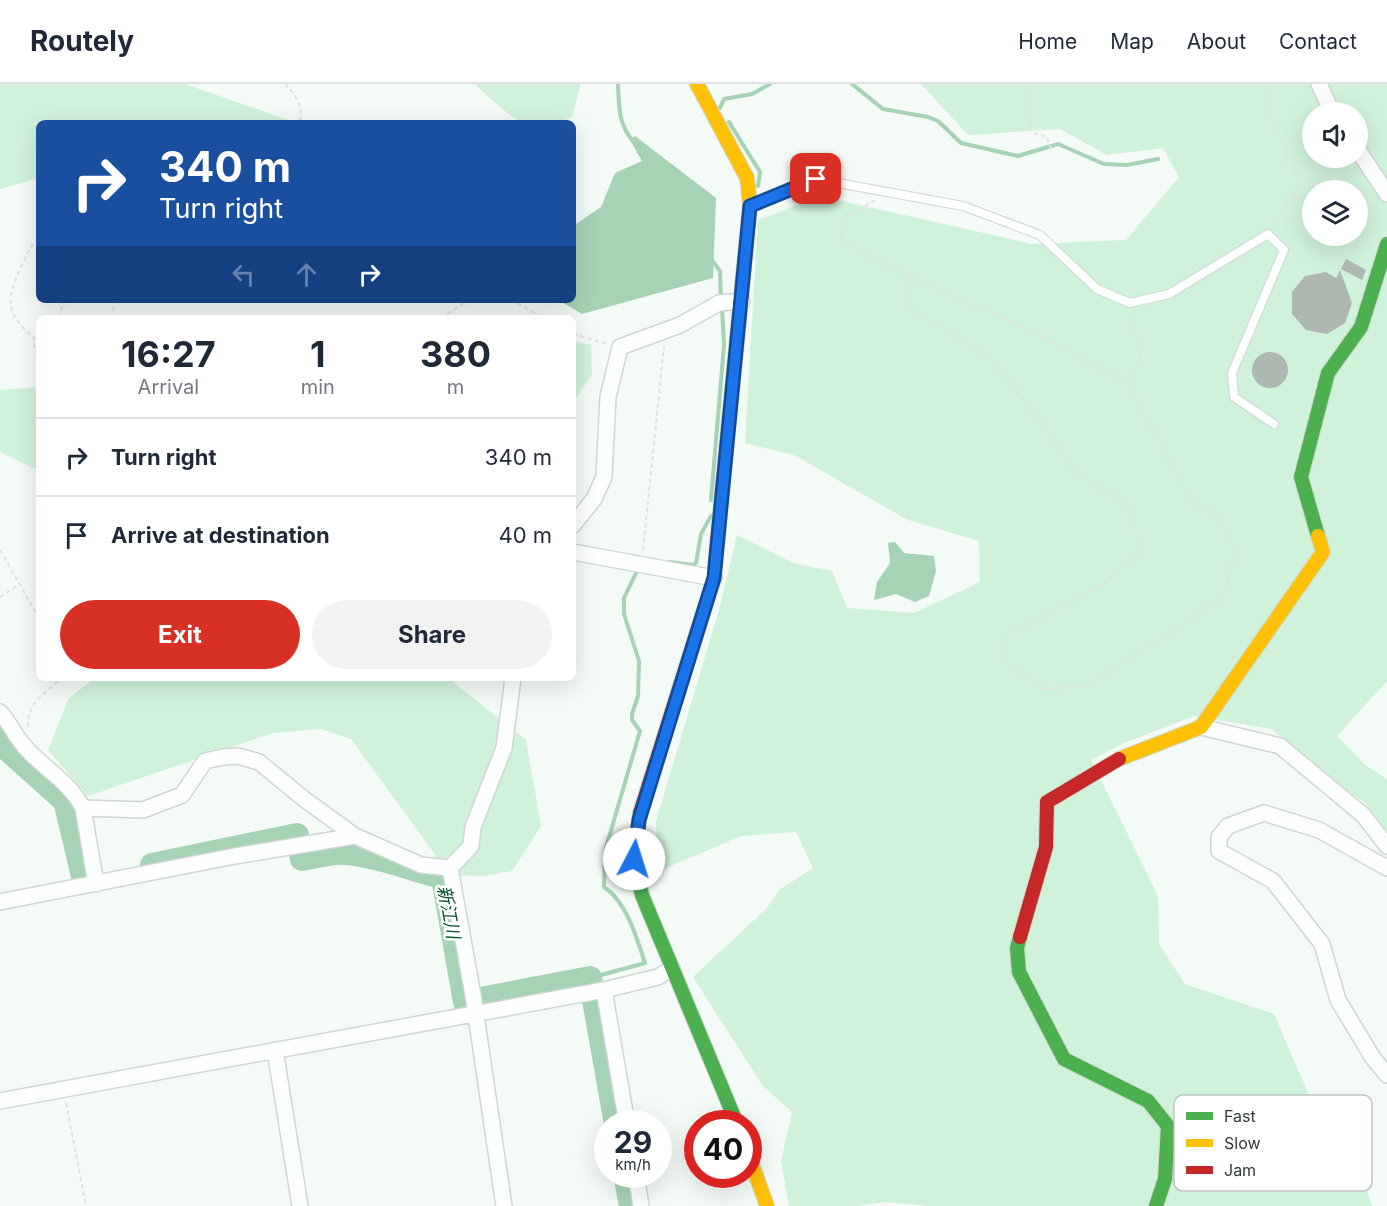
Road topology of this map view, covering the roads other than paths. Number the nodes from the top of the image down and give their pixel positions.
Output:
1 (697, 84) edge
2 (1318, 84) edge
3 (1327, 102) edge
4 (1368, 165) edge
5 (1387, 194) edge
6 (750, 206) junction
7 (1387, 244) edge
8 (742, 301) junction
9 (1274, 424) dead end
10 (576, 521) edge
11 (576, 553) edge
12 (714, 578) junction
13 (513, 681) edge
14 (0, 712) edge
15 (1201, 727) junction
16 (83, 808) junction
17 (355, 836) junction
18 (1387, 846) edge
19 (450, 868) junction
20 (1387, 868) edge
21 (96, 884) junction
22 (0, 902) edge
23 (672, 968) junction
24 (604, 990) junction
25 (475, 1012) junction
26 (274, 1050) junction
27 (1387, 1075) edge
28 (0, 1101) edge
29 (625, 1110) edge
30 (731, 1110) edge
31 (638, 1188) edge
32 (761, 1188) edge
33 (300, 1206) edge
34 (504, 1206) edge
35 (641, 1206) edge
36 (767, 1206) edge
37 (1156, 1206) edge

1 - 6 street
2 - 3 street
4 - 5 street
6 - 8 street
6 - 9 lane
7 - 15 street
8 - 10 street
8 - 12 street
11 - 12 street
12 - 23 street
13 - 19 street
14 - 16 street
15 - 18 street
15 - 37 street
16 - 17 street
16 - 21 street
17 - 19 street
17 - 21 street
19 - 25 street
20 - 27 street
21 - 22 street
23 - 24 street
23 - 30 street
24 - 25 street
24 - 29 street
25 - 26 street
25 - 34 street
26 - 28 street
26 - 33 street
31 - 35 street
32 - 36 street

